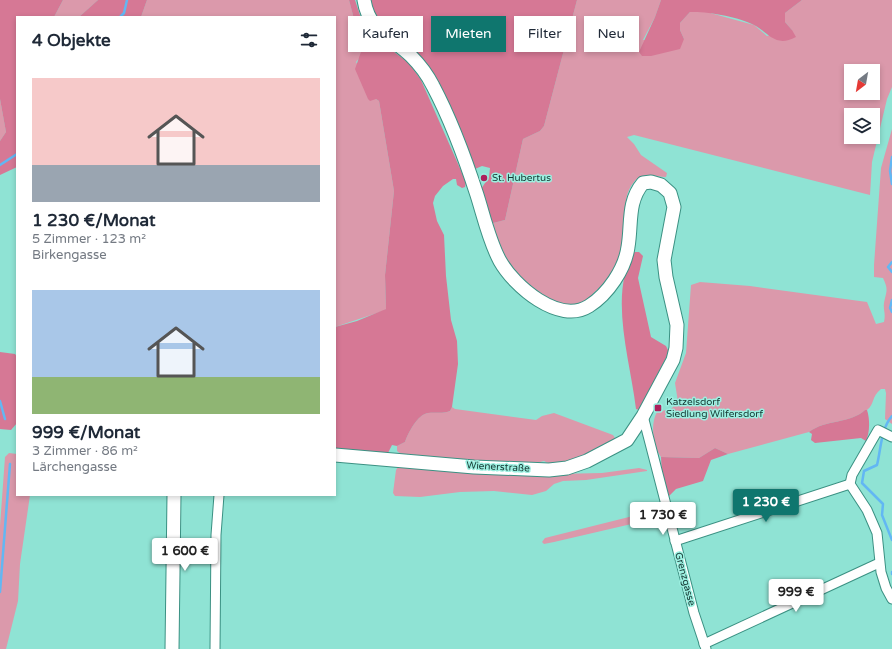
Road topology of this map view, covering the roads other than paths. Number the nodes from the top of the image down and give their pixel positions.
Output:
1 (364, 0) edge
2 (643, 416) junction
3 (891, 436) edge
4 (336, 454) edge
5 (850, 484) junction
6 (174, 496) edge
7 (219, 496) edge
8 (675, 541) junction
9 (880, 563) junction
10 (892, 600) edge
11 (705, 646) edge
12 (172, 649) edge
13 (215, 649) edge

1 - 2 street, Wienerstraße
2 - 4 street, Wienerstraße
2 - 8 street, Grenzgasse
3 - 5 street
5 - 8 street
5 - 9 street
6 - 12 street
7 - 13 street
8 - 11 street, Grenzgasse
9 - 10 street
9 - 11 street

